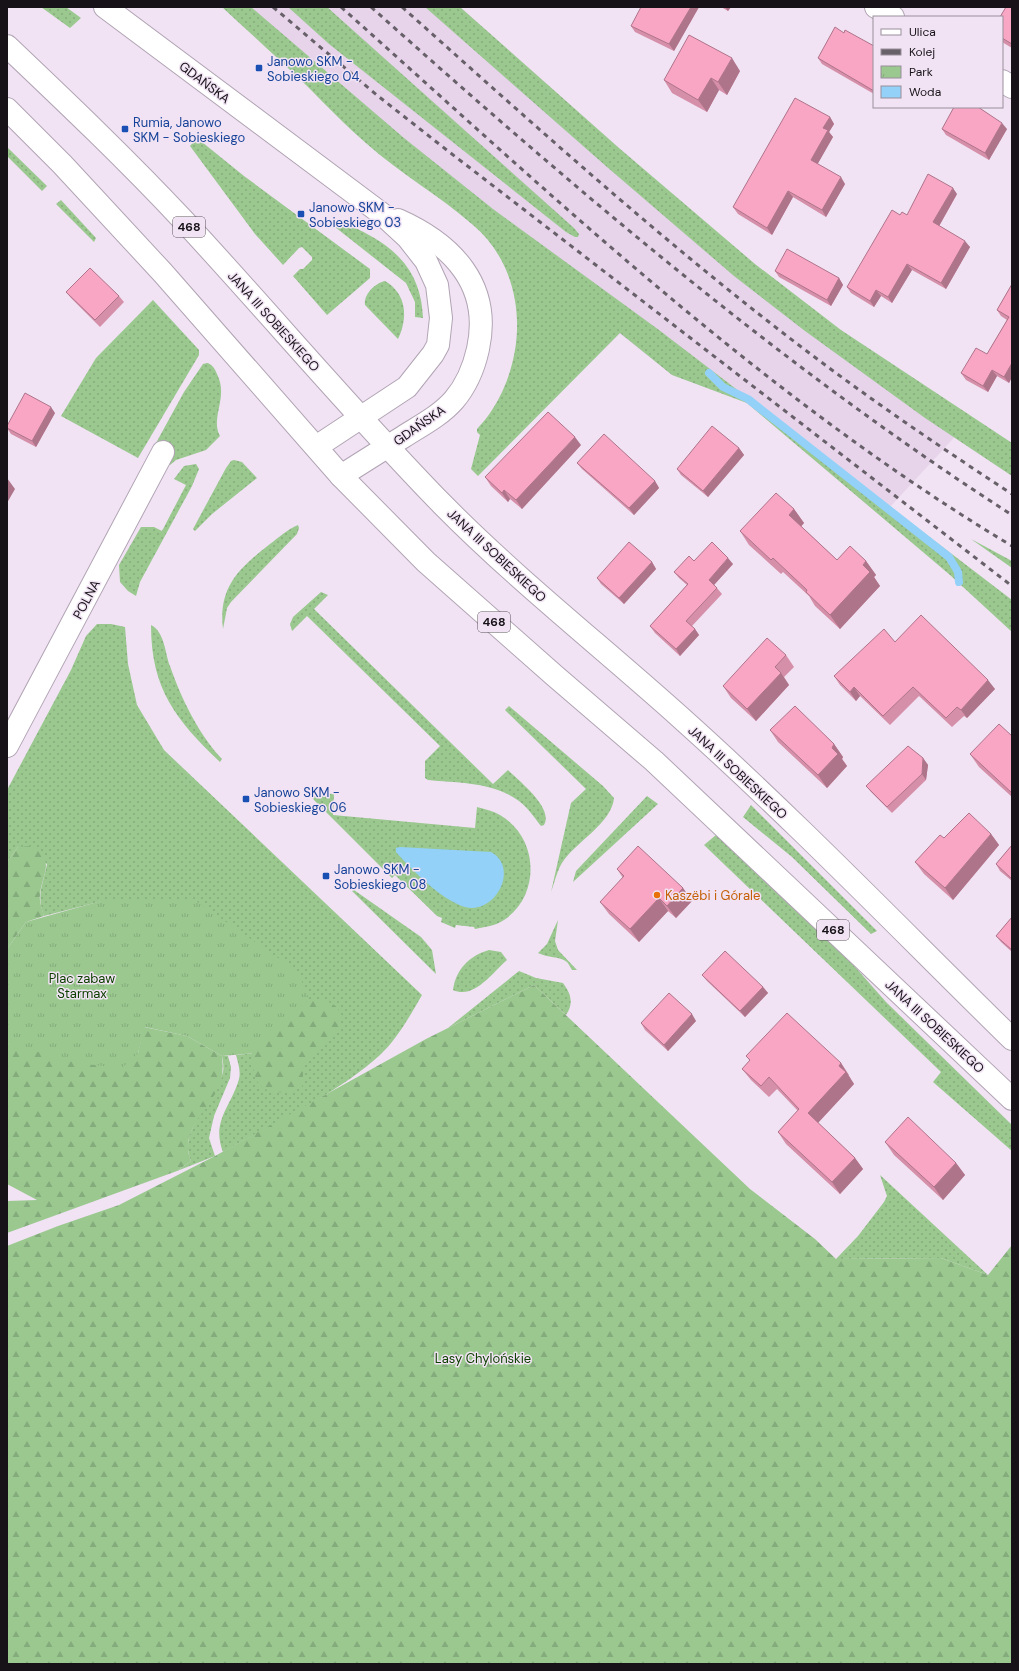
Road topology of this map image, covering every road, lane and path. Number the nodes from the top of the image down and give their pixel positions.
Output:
1 (105, 7) edge
2 (876, 7) edge
3 (890, 16) edge
4 (7, 46) edge
5 (1003, 82) edge
6 (1012, 87) edge
7 (7, 109) edge
8 (382, 214) junction
9 (361, 418) junction
10 (316, 447) junction
11 (388, 447) junction
12 (163, 452) dead end
13 (341, 476) junction
14 (7, 746) edge
15 (1012, 1039) edge
16 (1012, 1099) edge

1 - 8 main road, GDAŃSKA
2 - 3 main road
4 - 9 main road, JANA III SOBIESKIEGO / 468
5 - 6 main road
7 - 10 main road, JANA III SOBIESKIEGO / 468
8 - 9 main road, GDAŃSKA
8 - 11 main road, GDAŃSKA
9 - 10 main road, GDAŃSKA
9 - 11 main road, JANA III SOBIESKIEGO / 468
10 - 13 main road, JANA III SOBIESKIEGO / 468
11 - 13 main road, GDAŃSKA
11 - 15 main road, JANA III SOBIESKIEGO / 468
12 - 14 main road, POLNA
13 - 16 main road, JANA III SOBIESKIEGO / 468

